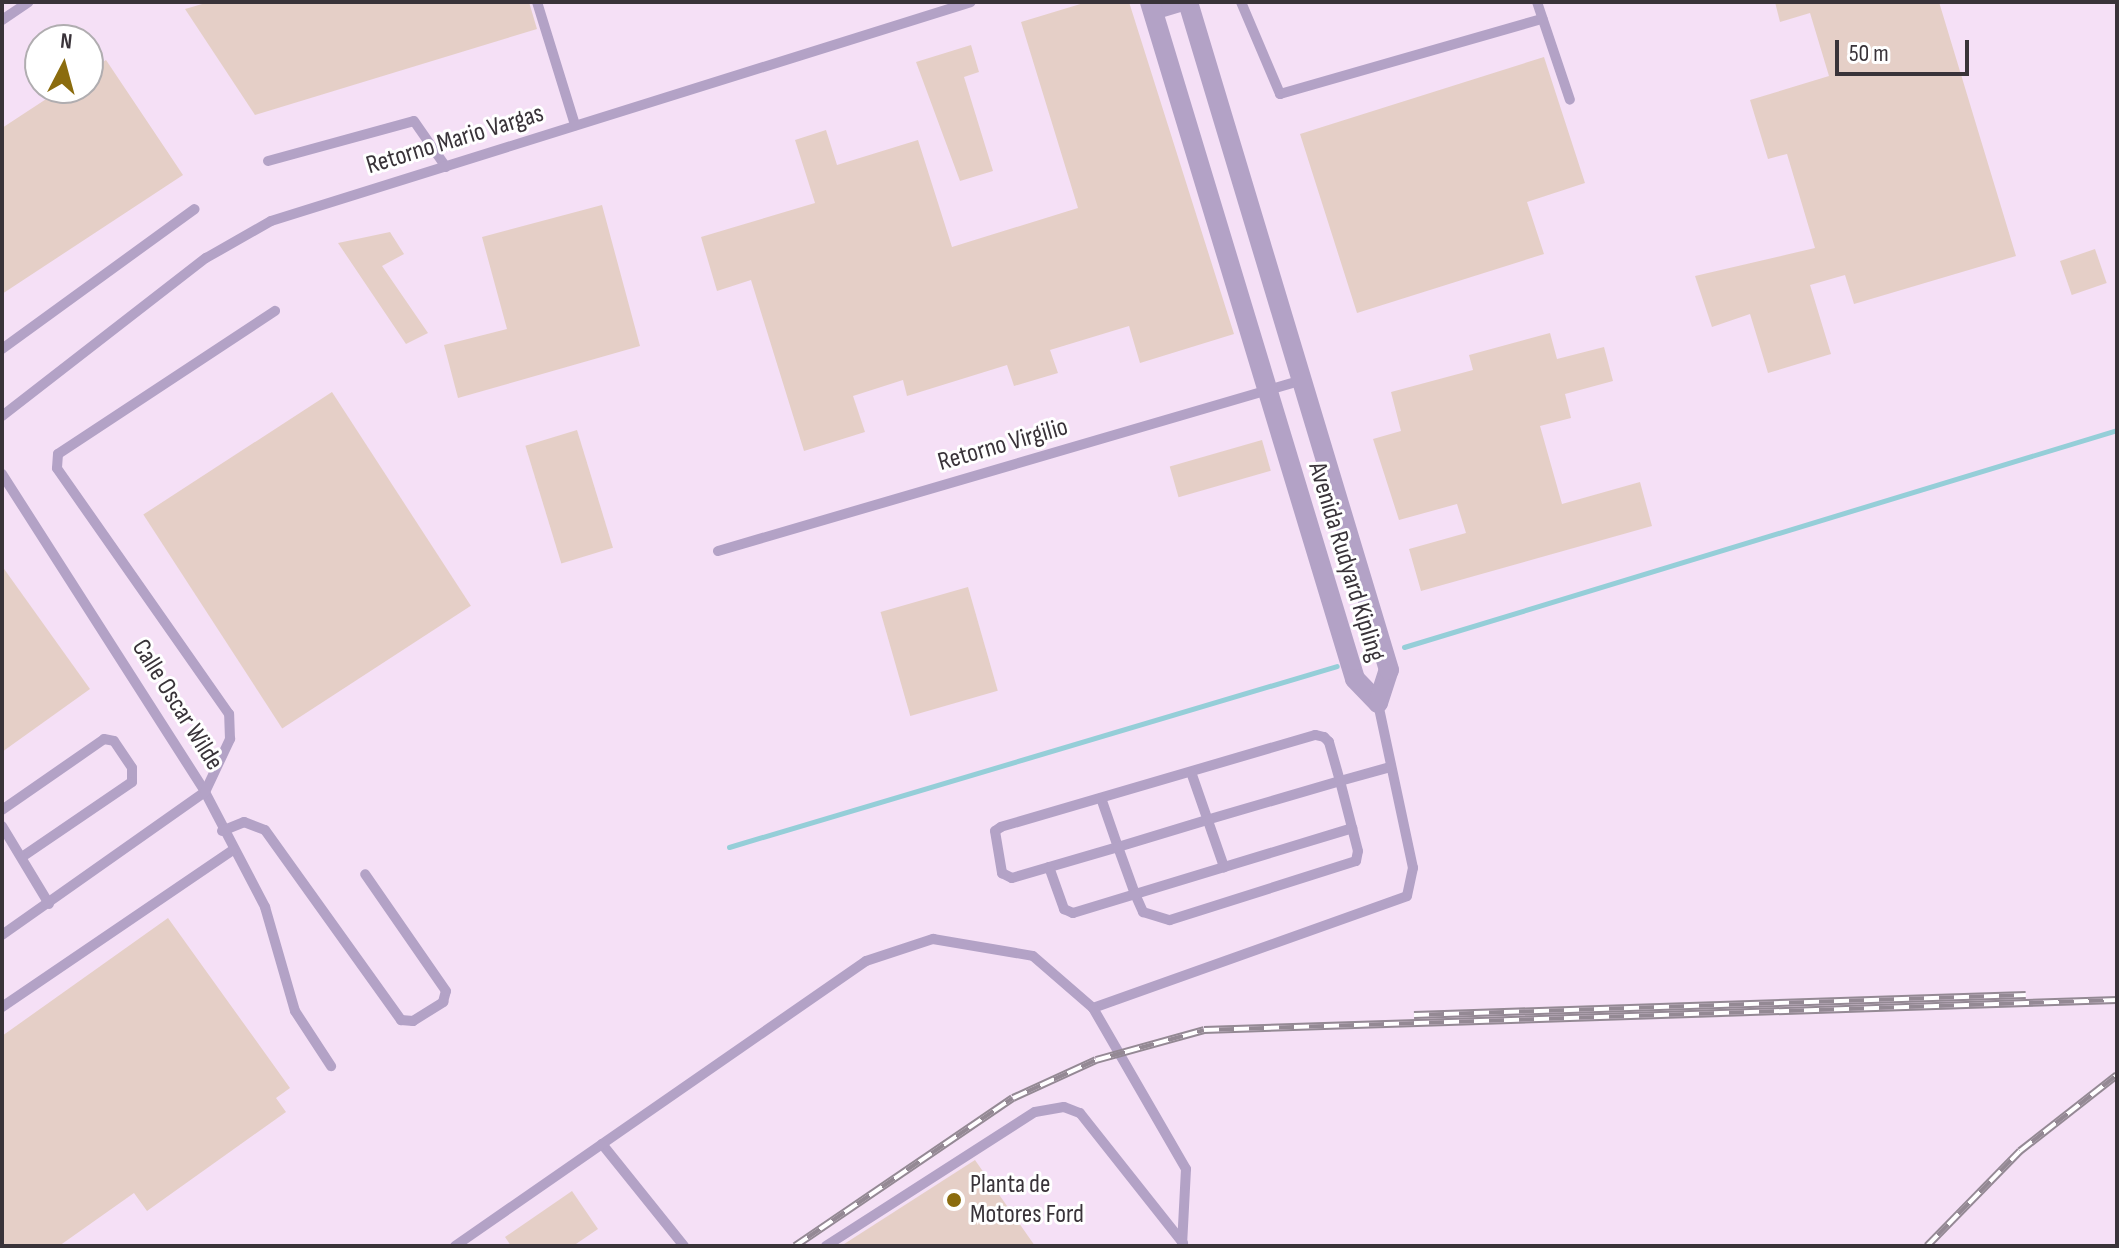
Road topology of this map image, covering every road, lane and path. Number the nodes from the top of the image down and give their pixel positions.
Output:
1 (29, 2) edge
2 (537, 2) edge
3 (971, 2) edge
4 (1179, 2) edge
5 (1188, 2) edge
6 (1241, 2) edge
7 (1537, 2) edge
8 (1151, 6) edge
9 (1542, 19) junction
10 (2, 20) edge
11 (1570, 100) dead end
12 (575, 125) junction
13 (268, 161) dead end
14 (446, 167) junction
15 (195, 209) dead end
16 (275, 311) dead end
17 (2, 349) edge
18 (1299, 381) junction
19 (1265, 392) junction
20 (2, 416) edge
21 (2, 474) edge
22 (718, 551) dead end
23 (1372, 610) junction
24 (1339, 620) junction
25 (1378, 703) junction
26 (1387, 768) junction
27 (1191, 772) junction
28 (1340, 781) junction
29 (205, 792) junction
30 (1101, 798) junction
31 (2, 810) edge
32 (1210, 819) junction
33 (2, 826) edge
34 (1352, 828) junction
35 (222, 831) junction
36 (1118, 847) junction
37 (233, 850) junction
38 (22, 857) junction
39 (1049, 867) junction
40 (1224, 867) junction
41 (365, 874) dead end
42 (1135, 894) junction
43 (49, 904) junction
44 (2, 935) edge
45 (2, 1007) edge
46 (1093, 1008) junction
47 (331, 1066) dead end
48 (602, 1144) junction
49 (1182, 1244) edge
50 (455, 1246) edge
51 (684, 1246) edge
52 (826, 1246) edge

1 - 10 lane
2 - 12 lane
3 - 12 lane, Retorno Mario Vargas
4 - 8 street
5 - 18 street, Avenida Rudyard Kipling
6 - 9 lane
7 - 9 lane
8 - 19 street, Avenida Rudyard Kipling
9 - 11 lane
12 - 14 lane, Retorno Mario Vargas
13 - 14 lane
14 - 20 lane, Retorno Mario Vargas
15 - 17 lane
16 - 29 lane
18 - 19 lane, Retorno Virgilio
18 - 23 street, Avenida Rudyard Kipling
19 - 22 lane, Retorno Virgilio
19 - 24 street, Avenida Rudyard Kipling
21 - 29 lane, Calle Oscar Wilde
23 - 24 street
23 - 25 street, Avenida Rudyard Kipling
24 - 25 street, Avenida Rudyard Kipling
25 - 26 lane
26 - 28 lane
26 - 46 lane
27 - 28 lane
27 - 30 lane
27 - 32 lane
28 - 32 lane
28 - 34 lane
29 - 35 lane
29 - 43 lane, Calle Oscar Wilde
30 - 36 lane
30 - 39 lane
31 - 38 lane
32 - 36 lane
32 - 40 lane
33 - 38 lane
34 - 40 lane
34 - 42 lane
35 - 37 lane
35 - 41 lane
36 - 39 lane
36 - 42 lane
37 - 45 lane
37 - 47 lane
38 - 43 lane
39 - 42 lane
40 - 42 lane
43 - 44 lane, Calle Oscar Wilde
46 - 48 lane
46 - 49 lane
48 - 50 lane
48 - 51 lane
49 - 52 lane

